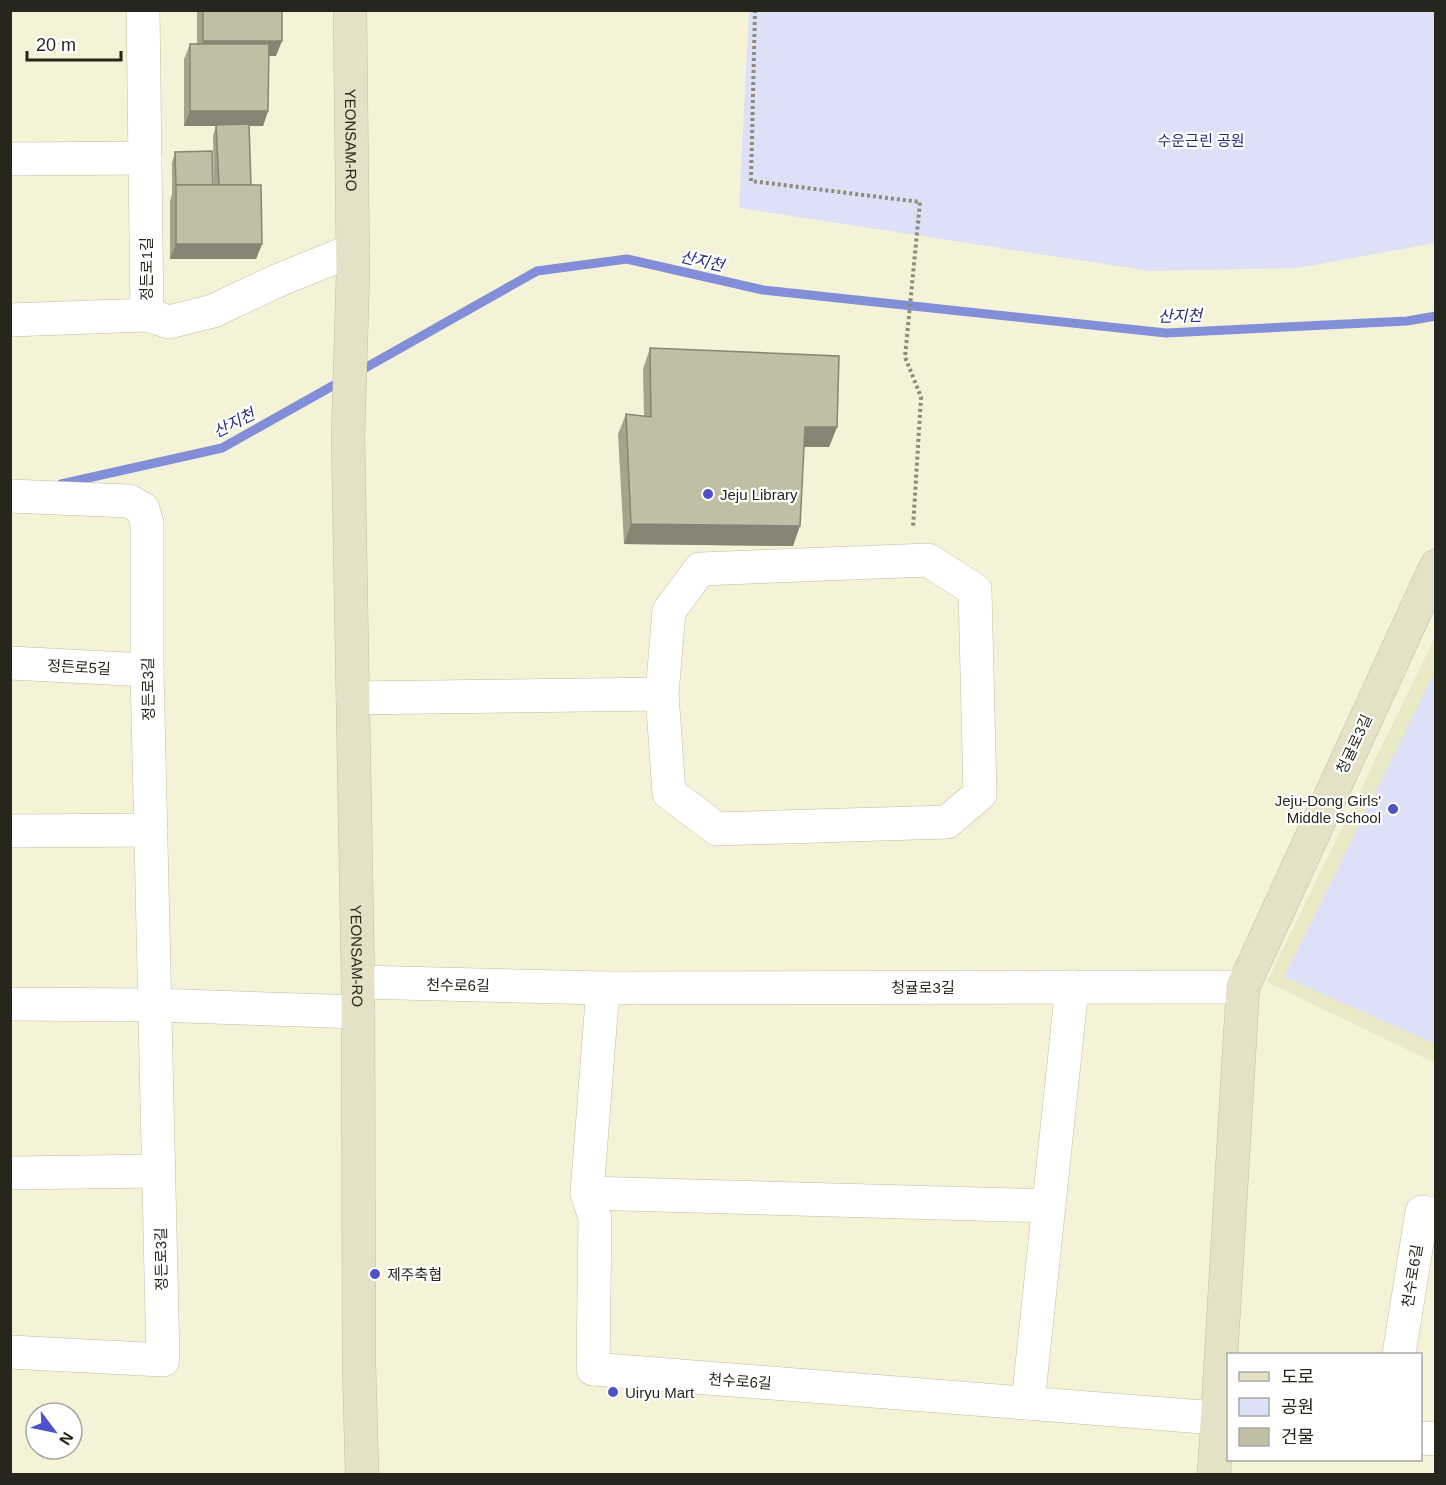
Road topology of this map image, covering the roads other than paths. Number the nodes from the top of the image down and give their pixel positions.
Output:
1 (143, 10) edge
2 (350, 10) edge
3 (146, 158) junction
4 (10, 159) edge
5 (353, 261) junction
6 (147, 315) junction
7 (10, 320) edge
8 (10, 496) edge
9 (1436, 566) edge
10 (10, 663) edge
11 (147, 670) junction
12 (662, 694) junction
13 (353, 698) junction
14 (151, 830) junction
15 (10, 831) edge
16 (1072, 987) junction
17 (1243, 987) junction
18 (603, 988) junction
19 (358, 997) junction
20 (10, 1004) edge
21 (155, 1005) junction
22 (159, 1171) junction
23 (10, 1173) edge
24 (587, 1193) junction
25 (1049, 1206) junction
26 (1436, 1215) edge
27 (10, 1352) edge
28 (1399, 1353) edge
29 (1028, 1403) junction
30 (1223, 1418) edge
31 (362, 1474) edge
32 (1214, 1474) edge

1 - 3 street, 정든로1길
2 - 5 main road, YEONSAM-RO
3 - 4 street
3 - 6 street, 정든로1길
5 - 6 street
5 - 13 main road, YEONSAM-RO
6 - 7 street, 정든로1길
8 - 11 street, 정든로3길
9 - 17 main road, 청귤로3길
10 - 11 street, 정든로5길
11 - 14 street, 정든로3길
12 - 12 street
12 - 13 street
13 - 19 main road, YEONSAM-RO
14 - 15 street
14 - 21 street, 정든로3길
16 - 17 street, 청귤로3길
16 - 18 street, 청귤로3길
16 - 25 street
17 - 30 main road, 청귤로3길
18 - 19 street, 천수로6길
18 - 24 street, 천수로6길
19 - 21 street
19 - 31 main road, YEONSAM-RO
20 - 21 street
21 - 22 street, 정든로3길
22 - 23 street
22 - 27 street, 정든로3길
24 - 25 street
24 - 29 street, 천수로6길
25 - 29 street
26 - 28 street, 천수로6길
29 - 30 street, 천수로6길
30 - 32 main road, 청귤로3길

